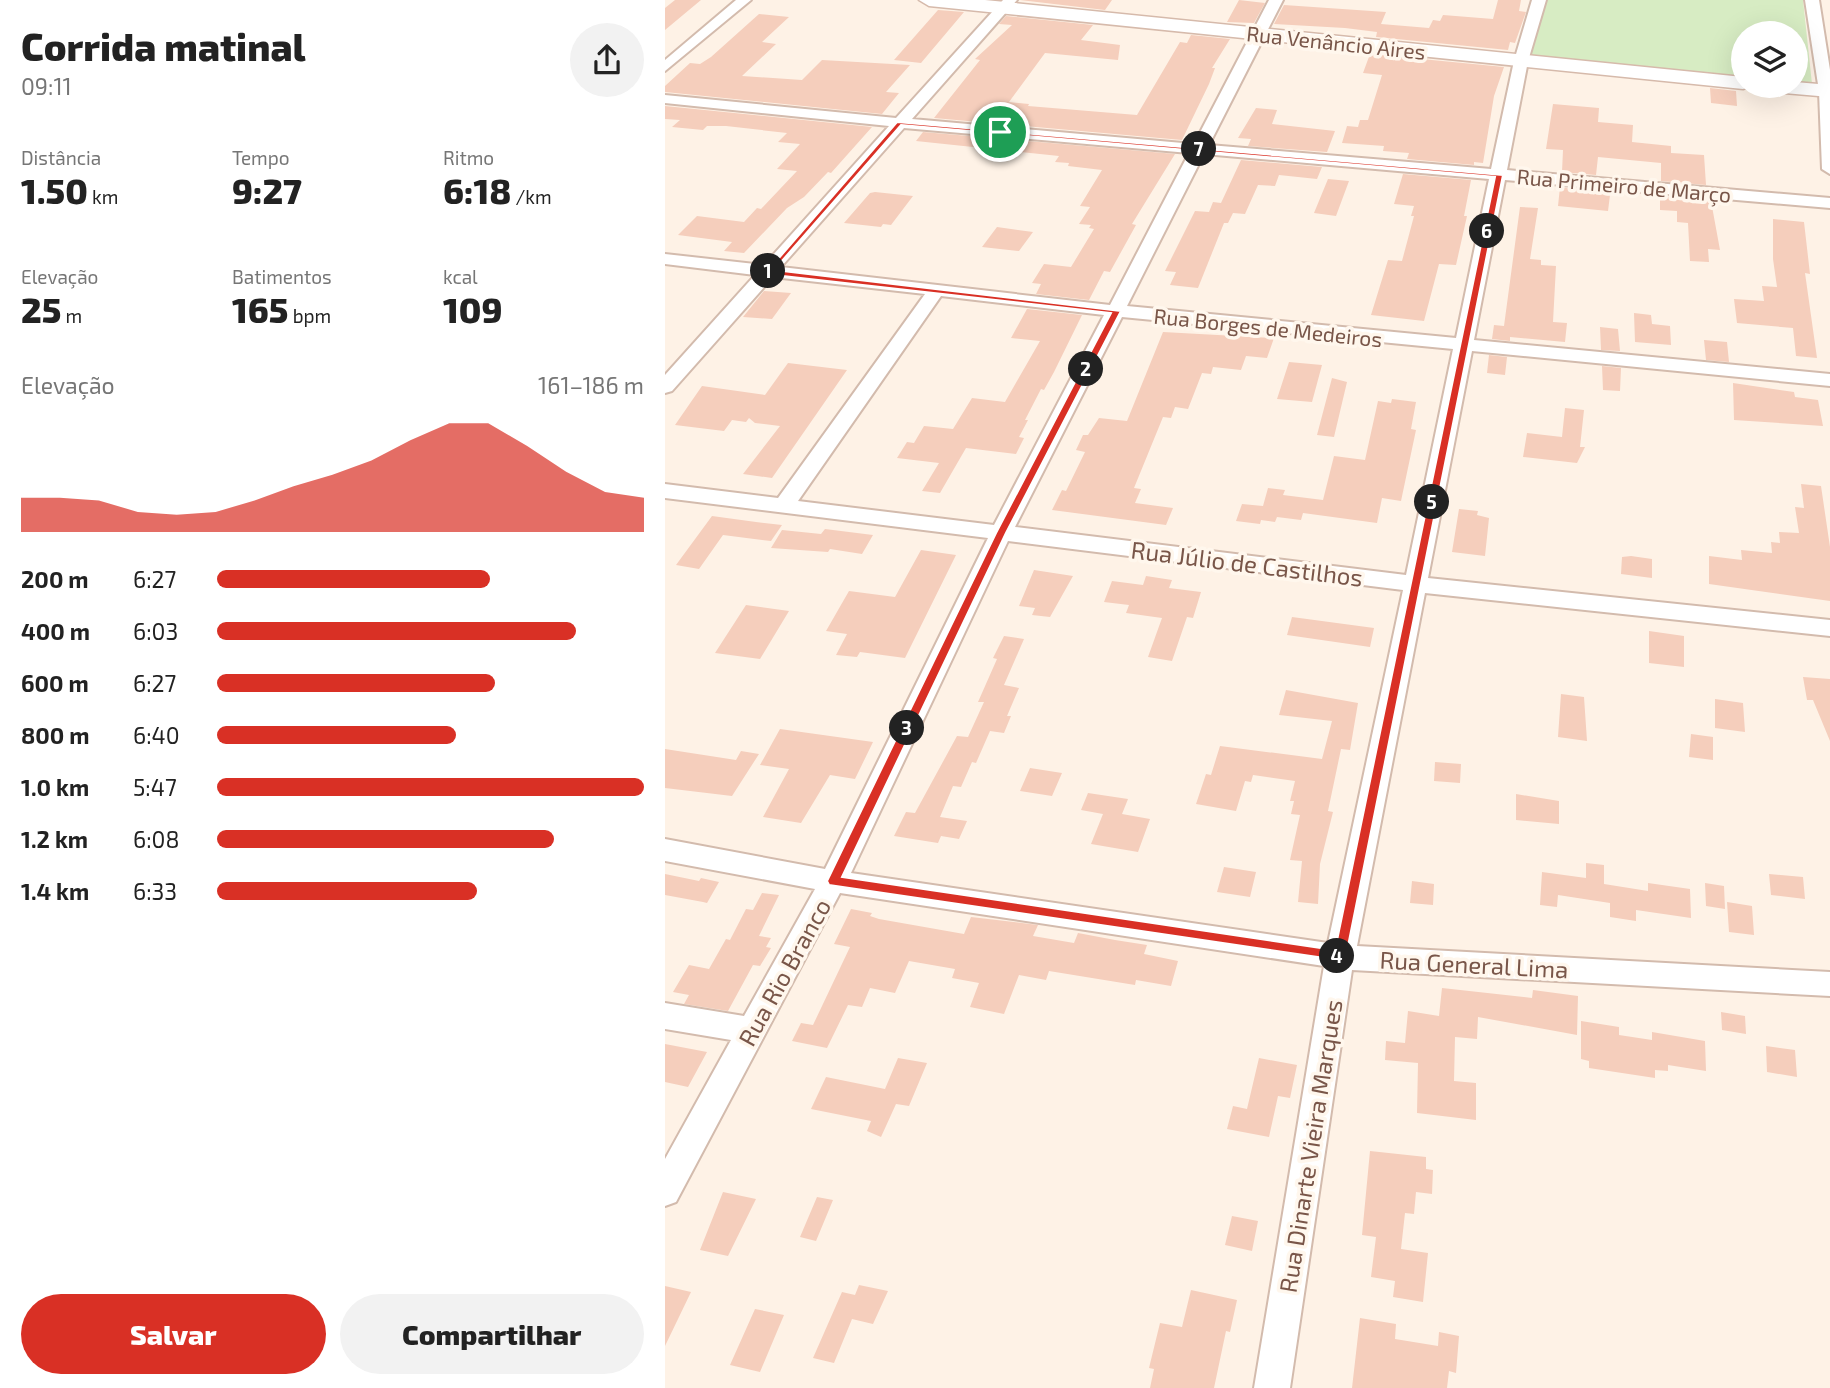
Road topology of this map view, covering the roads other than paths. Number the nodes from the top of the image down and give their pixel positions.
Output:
1 (744, 0) edge
2 (929, 0) edge
3 (1276, 0) edge
4 (1539, 0) edge
5 (1812, 0) edge
6 (1008, 3) edge
7 (1258, 34) junction
8 (1521, 61) junction
9 (665, 67) edge
10 (1731, 82) edge
11 (1808, 89) edge
12 (1828, 91) edge
13 (665, 99) edge
14 (900, 123) junction
15 (1200, 149) junction
16 (1830, 169) edge
17 (1499, 175) junction
18 (1830, 203) edge
19 (665, 260) edge
20 (768, 272) junction
21 (936, 291) junction
22 (1117, 311) junction
23 (1464, 347) junction
24 (1830, 380) edge
25 (665, 387) edge
26 (665, 491) edge
27 (783, 506) junction
28 (1001, 533) junction
29 (1415, 584) junction
30 (1830, 628) edge
31 (665, 850) edge
32 (834, 881) junction
33 (1340, 957) junction
34 (1830, 984) edge
35 (665, 1016) edge
36 (752, 1030) junction
37 (665, 1191) edge
38 (1272, 1388) edge

1 - 9 street
2 - 6 street, Rua Venâncio Aires
3 - 7 street, Rua Rio Branco
4 - 8 street, Rua Dinarte Vieira Marques
5 - 12 street
6 - 7 street, Rua Venâncio Aires
6 - 14 street
7 - 8 street, Rua Venâncio Aires
7 - 15 street, Rua Rio Branco
8 - 10 street, Rua Venâncio Aires
8 - 17 street, Rua Dinarte Vieira Marques
11 - 12 street
12 - 16 street
13 - 14 street, Rua Primeiro de Março
14 - 15 street, Rua Primeiro de Março
14 - 20 street
15 - 17 street, Rua Primeiro de Março
15 - 22 street, Rua Rio Branco
17 - 18 street, Rua Primeiro de Março
17 - 23 street, Rua Dinarte Vieira Marques
19 - 20 street, Rua Borges de Medeiros
20 - 21 street, Rua Borges de Medeiros
20 - 25 street
21 - 22 street, Rua Borges de Medeiros
21 - 27 street
22 - 23 street, Rua Borges de Medeiros
22 - 28 street, Rua Rio Branco
23 - 24 street, Rua Borges de Medeiros
23 - 29 street, Rua Dinarte Vieira Marques
26 - 27 street, Rua Júlio de Castilhos
27 - 28 street, Rua Júlio de Castilhos
28 - 29 street, Rua Júlio de Castilhos
28 - 32 street, Rua Rio Branco
29 - 30 street, Rua Júlio de Castilhos
29 - 33 street, Rua Dinarte Vieira Marques
31 - 32 street, Rua General Lima
32 - 33 street, Rua General Lima
32 - 36 street, Rua Rio Branco
33 - 34 street, Rua General Lima
33 - 38 street, Rua Dinarte Vieira Marques
35 - 36 street
36 - 37 street, Rua Rio Branco

